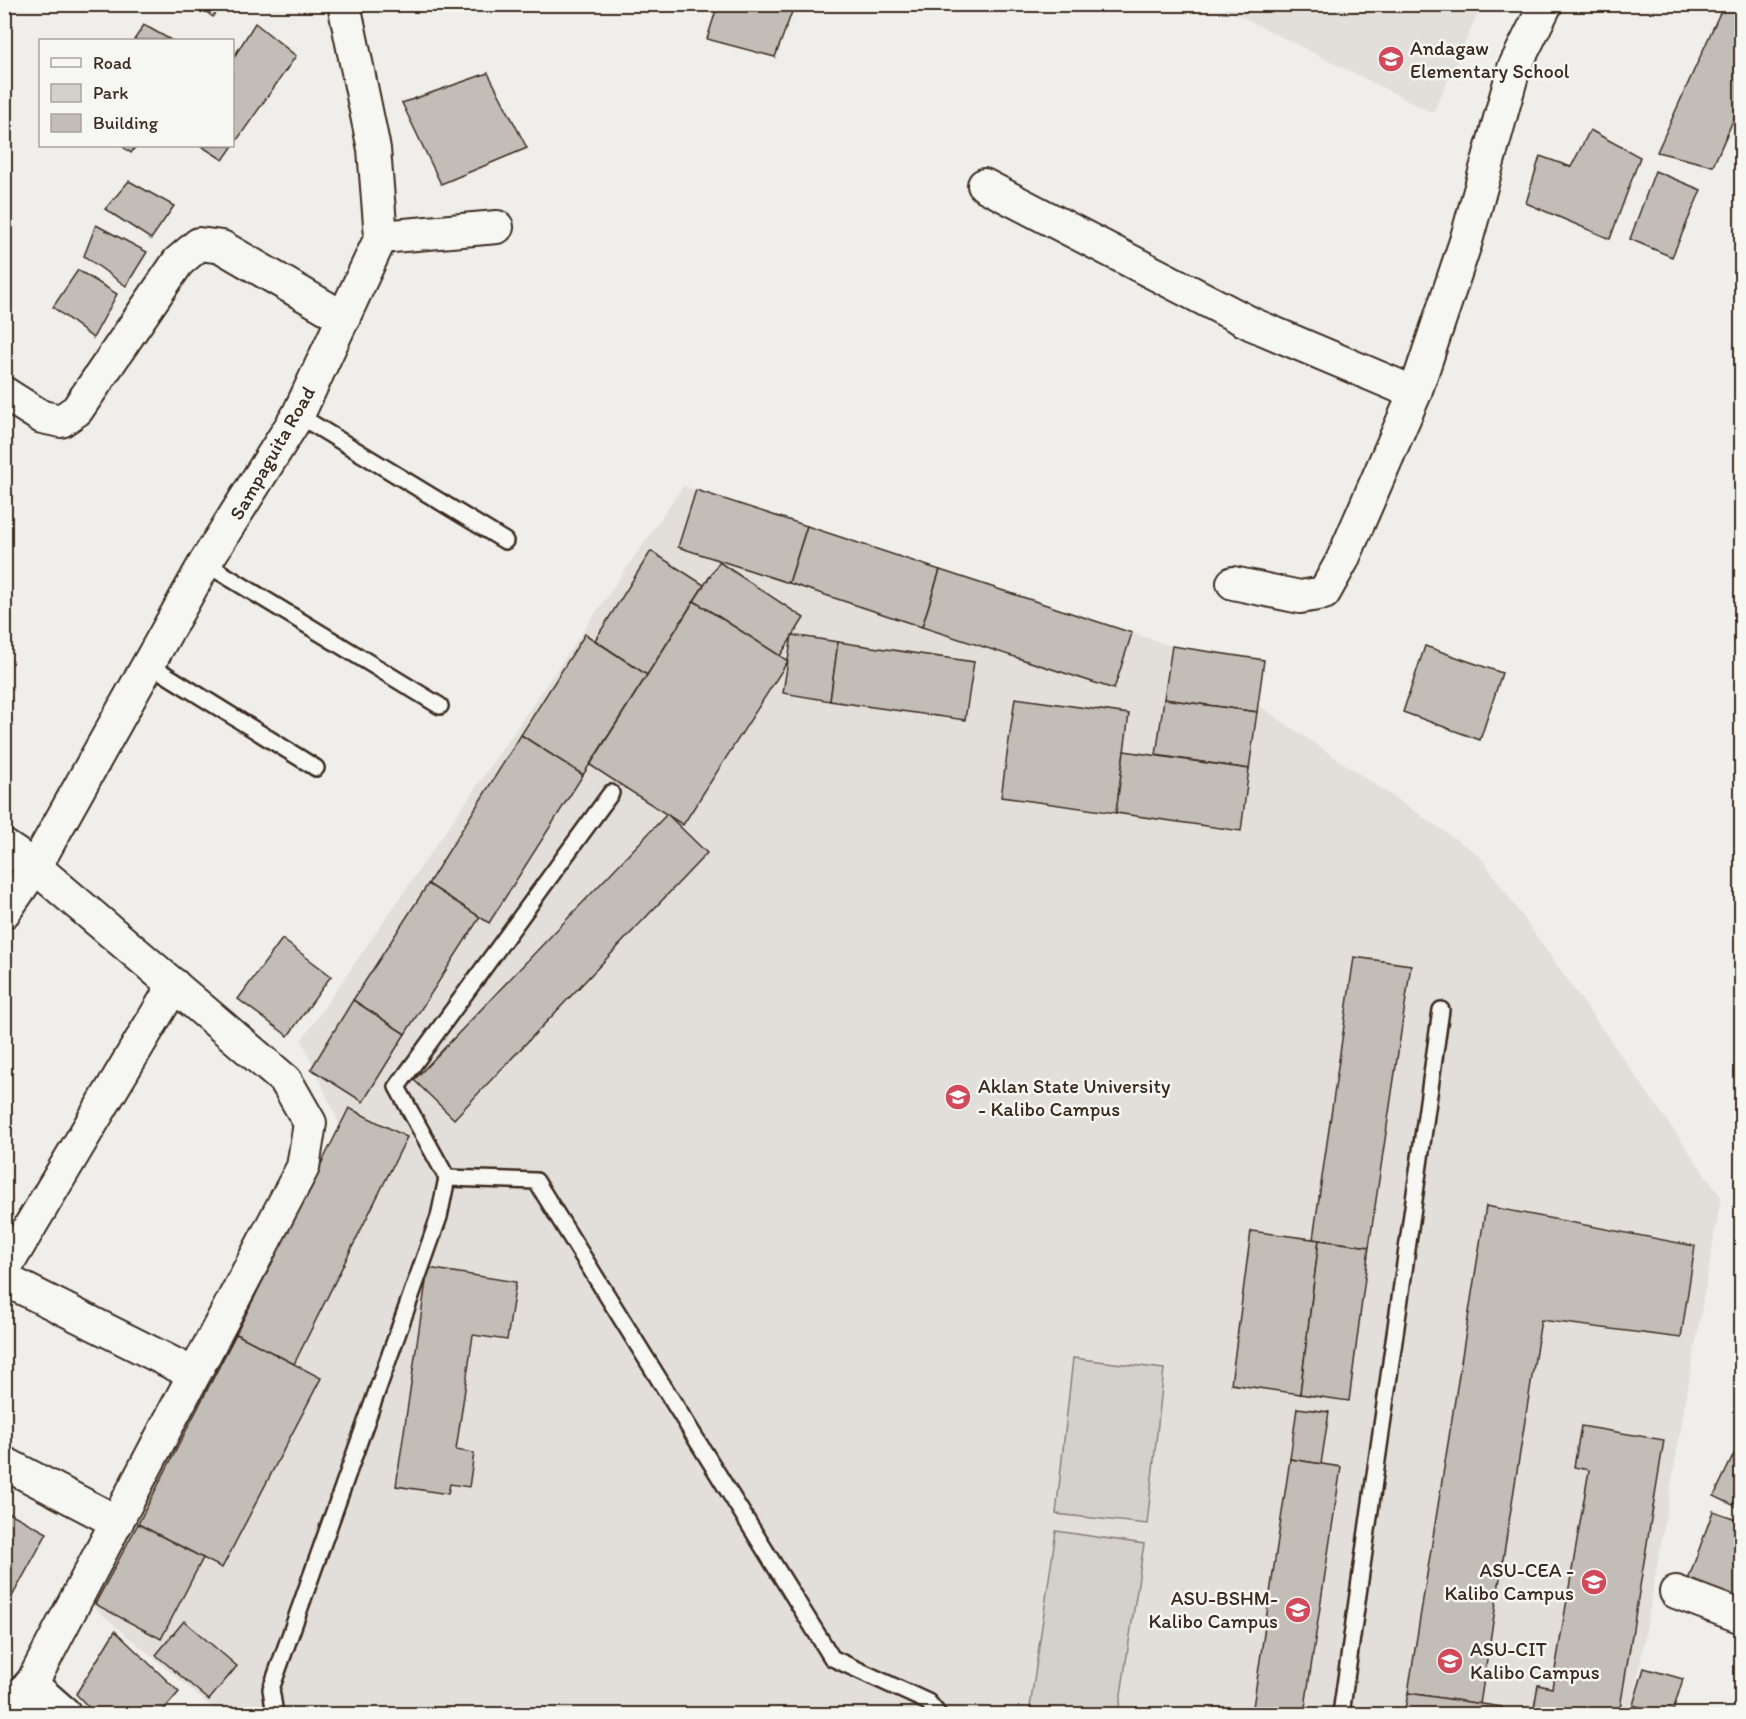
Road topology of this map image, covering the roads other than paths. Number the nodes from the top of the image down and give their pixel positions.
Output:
1 (344, 4) edge
2 (1546, 4) edge
3 (984, 185) dead end
4 (497, 227) dead end
5 (381, 237) junction
6 (344, 318) junction
7 (4, 393) edge
8 (1415, 393) junction
9 (298, 415) junction
10 (505, 541) dead end
11 (206, 563) junction
12 (1233, 584) dead end
13 (147, 663) junction
14 (440, 706) dead end
15 (316, 768) dead end
16 (611, 793) dead end
17 (4, 846) edge
18 (35, 867) junction
19 (4, 912) edge
20 (174, 985) junction
21 (1441, 1011) dead end
22 (447, 1178) junction
23 (4, 1270) edge
24 (4, 1280) edge
25 (194, 1374) junction
26 (4, 1463) edge
27 (117, 1522) junction
28 (1676, 1592) dead end
29 (1742, 1617) edge
30 (31, 1685) junction
31 (4, 1714) edge
32 (64, 1714) edge
33 (275, 1714) edge
34 (938, 1714) edge
35 (1341, 1714) edge

1 - 5 street, Sampaguita Road
2 - 8 street
3 - 8 street
4 - 5 street
5 - 6 street, Sampaguita Road
6 - 7 street
6 - 9 street, Sampaguita Road
8 - 12 street
9 - 10 lane
9 - 11 street, Sampaguita Road
11 - 13 street, Sampaguita Road
11 - 14 lane
13 - 15 lane
13 - 18 street, Sampaguita Road
16 - 22 lane
17 - 18 street
18 - 19 street, Sampaguita Road
18 - 20 street
20 - 23 street
20 - 25 street
21 - 35 lane
22 - 33 lane
22 - 34 lane
24 - 25 street
25 - 27 street
26 - 27 street
27 - 30 street
28 - 29 street
30 - 31 street
30 - 32 street

